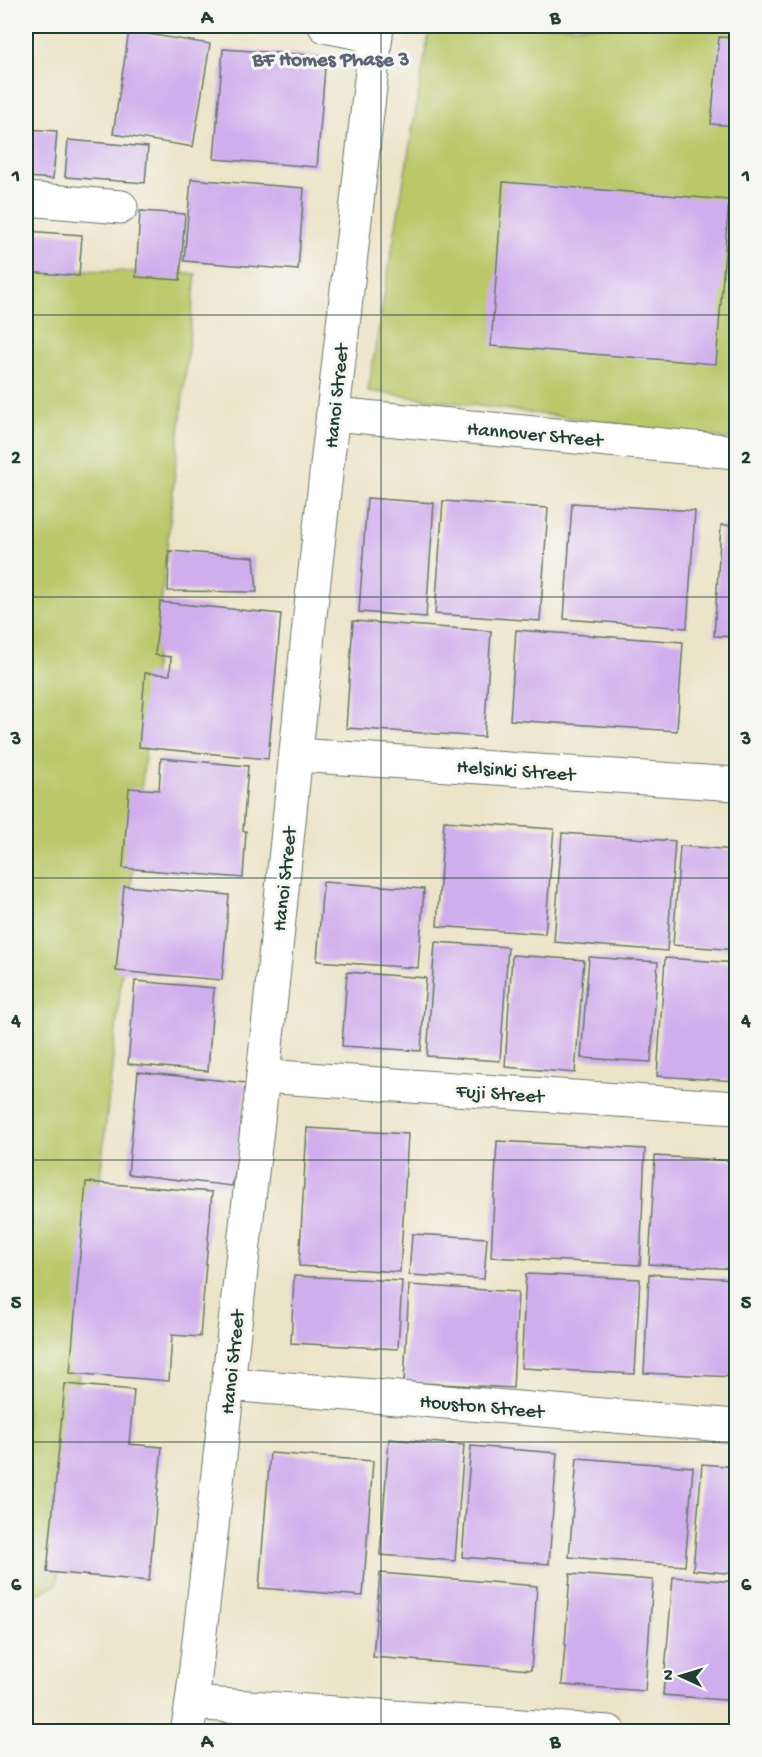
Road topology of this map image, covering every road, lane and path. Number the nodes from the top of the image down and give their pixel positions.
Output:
1 (324, 26) edge
2 (376, 31) edge
3 (26, 199) edge
4 (121, 207) dead end
5 (333, 414) junction
6 (736, 452) edge
7 (296, 755) junction
8 (736, 784) edge
9 (263, 1076) junction
10 (736, 1108) edge
11 (228, 1384) junction
12 (736, 1426) edge
13 (189, 1717) edge
14 (609, 1731) edge

1 - 2 street
2 - 5 street, Hanoi Street
3 - 4 street
5 - 6 street, Hannover Street
5 - 7 street, Hanoi Street
7 - 8 street, Helsinki Street
7 - 9 street, Hanoi Street
9 - 10 street, Fuji Street
9 - 11 street, Hanoi Street
11 - 12 street, Houston Street
11 - 13 street, Hanoi Street
13 - 14 street

